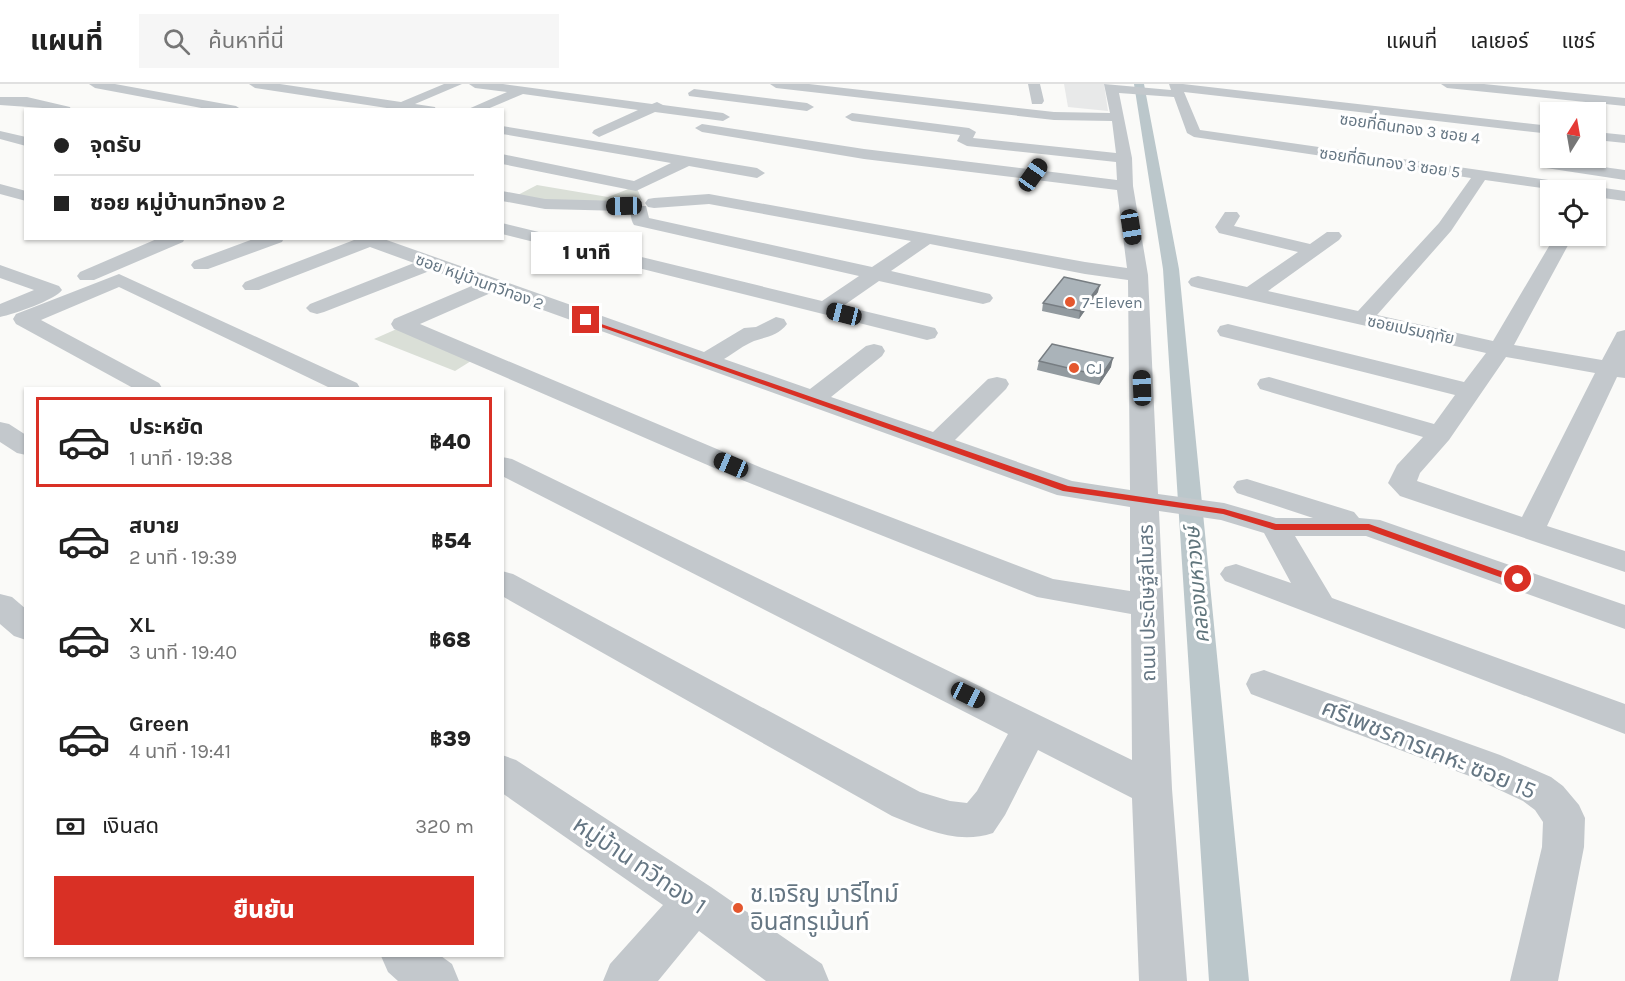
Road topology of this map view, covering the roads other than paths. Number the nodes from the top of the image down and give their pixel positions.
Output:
1 (95, 84) edge
2 (255, 84) edge
3 (456, 84) edge
4 (475, 84) edge
5 (538, 84) edge
6 (776, 84) edge
7 (1034, 84) edge
8 (1447, 84) edge
9 (363, 87) dead end
10 (523, 90) junction
11 (346, 93) dead end
12 (1181, 94) edge
13 (1118, 95) edge
14 (585, 98) junction
15 (0, 101) edge
16 (751, 101) junction
17 (1037, 101) dead end
18 (407, 102) dead end
19 (1625, 102) edge
20 (655, 107) junction
21 (57, 108) edge
22 (225, 108) edge
23 (417, 108) edge
24 (477, 108) edge
25 (555, 111) dead end
26 (1525, 112) dead end
27 (723, 117) junction
28 (852, 117) dead end
29 (1192, 126) junction
30 (1257, 127) dead end
31 (702, 128) junction
32 (1533, 128) junction
33 (1540, 129) edge
34 (504, 130) edge
35 (599, 133) dead end
36 (839, 133) dead end
37 (0, 135) edge
38 (686, 135) dead end
39 (1540, 135) edge
40 (539, 136) junction
41 (1606, 137) edge
42 (762, 139) junction
43 (1625, 139) edge
44 (24, 141) edge
45 (1053, 145) junction
46 (902, 146) dead end
47 (821, 147) junction
48 (746, 148) dead end
49 (504, 149) edge
50 (973, 149) dead end
51 (889, 157) junction
52 (808, 159) dead end
53 (504, 160) edge
54 (687, 161) junction
55 (959, 166) junction
56 (875, 168) dead end
57 (1589, 168) edge
58 (1124, 172) junction
59 (757, 173) dead end
60 (1033, 175) junction
61 (1481, 175) junction
62 (1625, 175) edge
63 (947, 178) dead end
64 (1540, 184) edge
65 (0, 189) edge
66 (1020, 193) dead end
67 (1606, 193) edge
68 (24, 195) edge
69 (504, 196) edge
70 (1625, 196) edge
71 (639, 201) junction
72 (1231, 216) dead end
73 (504, 228) edge
74 (675, 229) junction
75 (1333, 236) dead end
76 (927, 238) junction
77 (171, 240) edge
78 (270, 240) edge
79 (366, 240) edge
80 (1558, 246) edge
81 (1313, 250) junction
82 (619, 257) junction
83 (432, 263) junction
84 (201, 265) dead end
85 (0, 271) edge
86 (878, 274) junction
87 (1138, 275) junction
88 (1198, 282) dead end
89 (491, 285) junction
90 (252, 286) dead end
91 (52, 291) junction
92 (1252, 293) junction
93 (983, 298) dead end
94 (317, 308) dead end
95 (824, 309) junction
96 (0, 311) edge
97 (1362, 319) junction
98 (776, 324) dead end
99 (1228, 331) dead end
100 (927, 333) dead end
101 (1625, 337) edge
102 (1500, 349) junction
103 (874, 351) dead end
104 (705, 361) junction
105 (1617, 369) edge
106 (997, 384) dead end
107 (1269, 384) dead end
108 (148, 387) edge
109 (346, 387) edge
110 (1469, 391) junction
111 (813, 399) junction
112 (0, 430) edge
113 (1440, 434) junction
114 (938, 442) junction
115 (24, 446) edge
116 (504, 466) edge
117 (1247, 487) dead end
118 (1154, 503) junction
119 (1275, 527) junction
120 (1369, 527) junction
121 (1527, 530) junction
122 (1625, 562) edge
123 (1236, 574) dead end
124 (504, 583) edge
125 (0, 605) edge
126 (1147, 605) junction
127 (1321, 606) junction
128 (1625, 617) edge
129 (24, 626) edge
130 (1264, 684) dead end
131 (1625, 719) edge
132 (1031, 727) junction
133 (504, 772) edge
134 (1152, 789) junction
135 (695, 902) junction
136 (406, 957) edge
137 (435, 981) edge
138 (627, 981) edge
139 (805, 981) edge
140 (1163, 981) edge
141 (1534, 981) edge

1 - 22 street
2 - 23 street
3 - 18 street
4 - 10 street
5 - 10 street
6 - 13 street
7 - 17 street
8 - 19 street
9 - 11 street
10 - 14 street
10 - 24 street
12 - 13 street
12 - 29 street
12 - 32 street
13 - 58 street, ถนน ประดิษฐ์สโมสร
14 - 20 street
14 - 25 street
15 - 21 street
16 - 20 street
16 - 27 street
16 - 42 street
20 - 27 street
20 - 35 street
26 - 32 street
27 - 31 street
28 - 45 street
29 - 30 street
29 - 61 street, ซอยที่ดินทอง 3 ซอย 5
31 - 38 street
31 - 42 street
32 - 33 street
32 - 39 street
34 - 40 street
36 - 47 street
37 - 44 street
40 - 49 street
40 - 54 street
41 - 43 street
42 - 47 street
42 - 48 street
45 - 58 street
45 - 60 street
46 - 51 street
47 - 51 street
47 - 52 street
50 - 55 street
51 - 55 street
51 - 56 street
53 - 71 street
54 - 59 street
54 - 71 street
55 - 60 street
55 - 63 street
57 - 62 street
58 - 60 street
58 - 87 street, ถนน ประดิษฐ์สโมสร
60 - 66 street
61 - 64 street, ซอยที่ดินทอง 3 ซอย 5
61 - 97 street
65 - 68 street
67 - 70 street
69 - 71 street
71 - 74 street
71 - 76 street
72 - 81 street
73 - 82 street
74 - 82 street
74 - 86 street
75 - 81 street
76 - 86 street
76 - 87 street
77 - 91 street
78 - 84 street
79 - 83 street, ซอย หมู่บ้านทวีทอง 2
79 - 90 street
80 - 102 street
81 - 92 street
82 - 95 street
83 - 89 street, ซอย หมู่บ้านทวีทอง 2
83 - 94 street
85 - 91 street
86 - 93 street
86 - 95 street
87 - 118 street, ถนน ประดิษฐ์สโมสร
88 - 92 street, ซอยเปรมฤทัย
89 - 104 street, ซอย หมู่บ้านทวีทอง 2
89 - 126 street
91 - 96 street
92 - 97 street, ซอยเปรมฤทัย
95 - 100 street
97 - 102 street, ซอยเปรมฤทัย
98 - 104 street
99 - 110 street
101 - 105 street
102 - 105 street, ซอยเปรมฤทัย
102 - 110 street
103 - 111 street
104 - 111 street, ซอย หมู่บ้านทวีทอง 2
105 - 121 street
106 - 114 street
107 - 113 street
108 - 109 street
110 - 113 street
111 - 114 street, ซอย หมู่บ้านทวีทอง 2
112 - 115 street
113 - 121 street
114 - 118 street, ซอย หมู่บ้านทวีทอง 2
116 - 132 street
117 - 120 street
118 - 119 street, ซอย หมู่บ้านทวีทอง 2
118 - 126 street, ถนน ประดิษฐ์สโมสร
119 - 120 street, ซอย หมู่บ้านทวีทอง 2
119 - 127 street
120 - 128 street
121 - 122 street
123 - 127 street
124 - 132 street
125 - 129 street
126 - 134 street, ถนน ประดิษฐ์สโมสร
127 - 131 street
130 - 141 street, ศรีเพชรการเคหะ ซอย 15
132 - 134 street
133 - 135 street, หมู่บ้าน ทวีทอง 1
134 - 140 street, ถนน ประดิษฐ์สโมสร
135 - 138 street
135 - 139 street, หมู่บ้าน ทวีทอง 1
136 - 137 street

